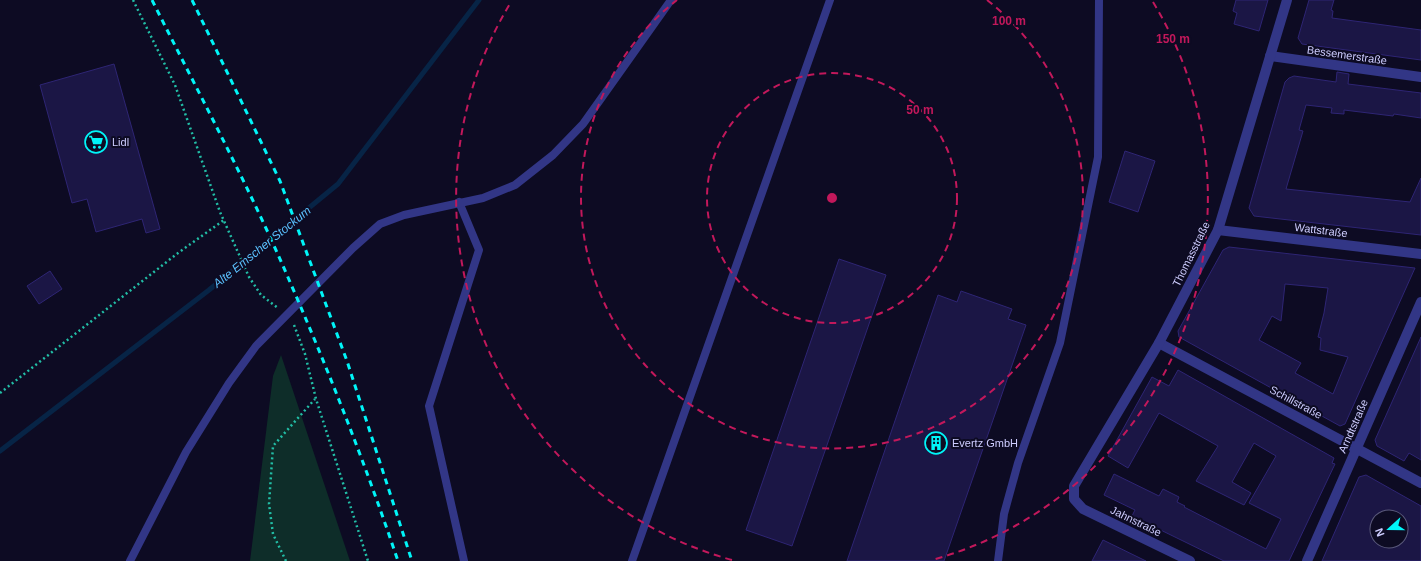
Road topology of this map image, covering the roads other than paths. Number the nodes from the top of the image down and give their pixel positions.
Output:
1 (670, 0) edge
2 (830, 0) edge
3 (1099, 0) edge
4 (1287, 0) edge
5 (1270, 56) junction
6 (1421, 77) edge
7 (459, 202) junction
8 (1218, 230) junction
9 (1421, 254) edge
10 (1421, 302) edge
11 (1159, 343) junction
12 (1357, 448) junction
13 (1421, 483) edge
14 (1074, 499) joint
15 (130, 561) edge
16 (464, 561) edge
17 (632, 561) edge
18 (998, 561) edge
19 (1190, 561) edge
20 (1307, 561) edge

1 - 7 lane
2 - 17 lane
3 - 18 lane
4 - 5 street, Thomasstraße
5 - 6 street, Bessemerstraße
5 - 8 street, Thomasstraße
7 - 15 lane
7 - 16 lane
8 - 9 street, Wattstraße
8 - 11 street, Thomasstraße
10 - 12 street, Arndtstraße
11 - 12 street, Schillstraße
11 - 14 street, Thomasstraße
12 - 13 street, Schillstraße
12 - 20 street, Arndtstraße
14 - 19 street, Jahnstraße

